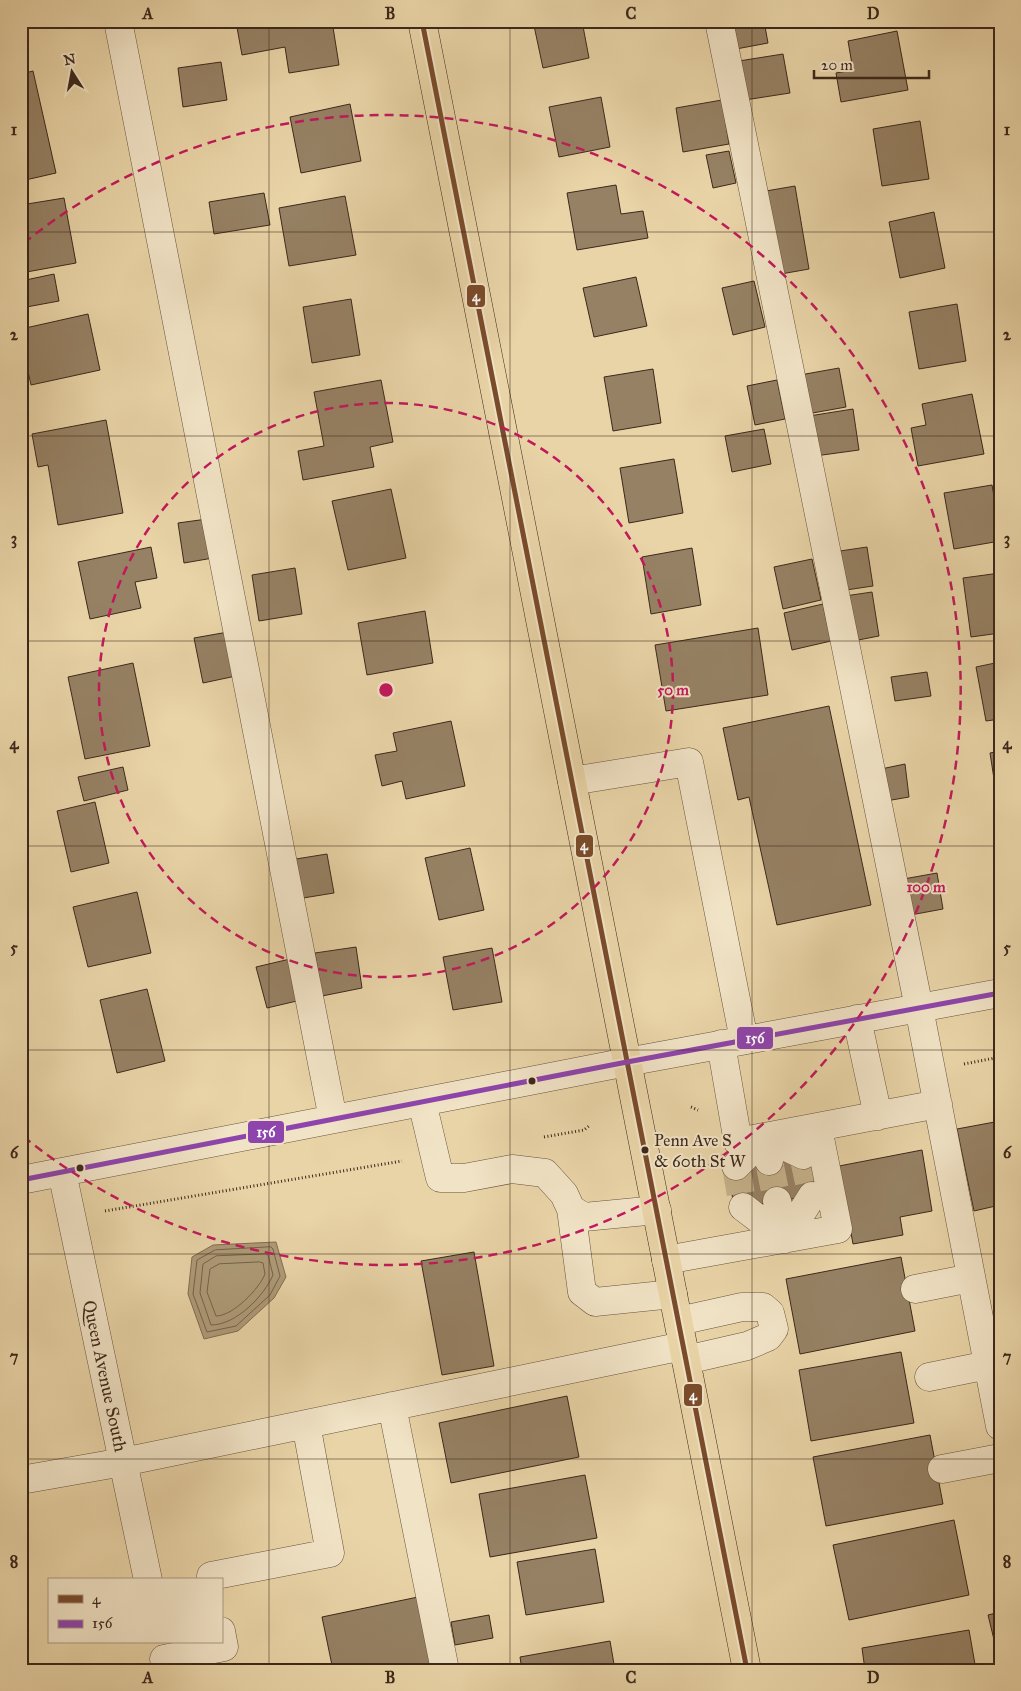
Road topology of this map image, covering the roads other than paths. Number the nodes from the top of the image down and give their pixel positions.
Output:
1 (118, 21) edge
2 (422, 21) edge
3 (719, 21) edge
4 (572, 781) junction
5 (1000, 993) edge
6 (919, 1008) junction
7 (857, 1019) junction
8 (732, 1042) junction
9 (627, 1062) junction
10 (422, 1102) junction
11 (938, 1104) junction
12 (878, 1116) junction
13 (333, 1119) junction
14 (818, 1128) junction
15 (767, 1149) junction
16 (803, 1155) dead end
17 (736, 1166) dead end
18 (23, 1172) edge
19 (62, 1172) junction
20 (812, 1196) tunnel mouth
21 (777, 1201) tunnel mouth
22 (743, 1207) tunnel mouth
23 (571, 1209) junction
24 (656, 1210) junction
25 (785, 1239) junction
26 (666, 1260) junction
27 (971, 1278) junction
28 (915, 1289) dead end
29 (673, 1294) junction
30 (683, 1342) junction
31 (988, 1365) junction
32 (929, 1377) dead end
33 (392, 1406) junction
34 (306, 1424) junction
35 (1000, 1426) edge
36 (1000, 1458) edge
37 (123, 1462) junction
38 (942, 1469) dead end
39 (21, 1480) edge
40 (148, 1578) edge
41 (212, 1578) edge
42 (222, 1636) edge
43 (164, 1657) edge
44 (444, 1670) edge
45 (747, 1670) edge

1 - 13 street
2 - 4 main road
3 - 6 street
4 - 8 street
4 - 9 main road
5 - 6 street
6 - 7 street
6 - 11 street
7 - 8 street
7 - 12 street
8 - 9 street
8 - 15 street
9 - 10 street
9 - 24 main road
10 - 13 street
10 - 23 street
11 - 12 street
11 - 27 street
12 - 14 street
13 - 19 street
14 - 15 street
14 - 25 street
15 - 16 street
15 - 17 street
18 - 19 street
19 - 37 street, Queen Avenue South
20 - 25 street
21 - 25 street
22 - 25 street
23 - 24 street
23 - 29 street
24 - 26 main road
25 - 26 street
26 - 29 main road
27 - 28 street
27 - 31 street
29 - 30 main road
30 - 33 street
30 - 45 main road
31 - 32 street
31 - 35 street
33 - 34 street
33 - 44 street
34 - 37 street
34 - 41 street
36 - 38 street
37 - 39 street
37 - 40 street, Queen Avenue South
42 - 43 street

